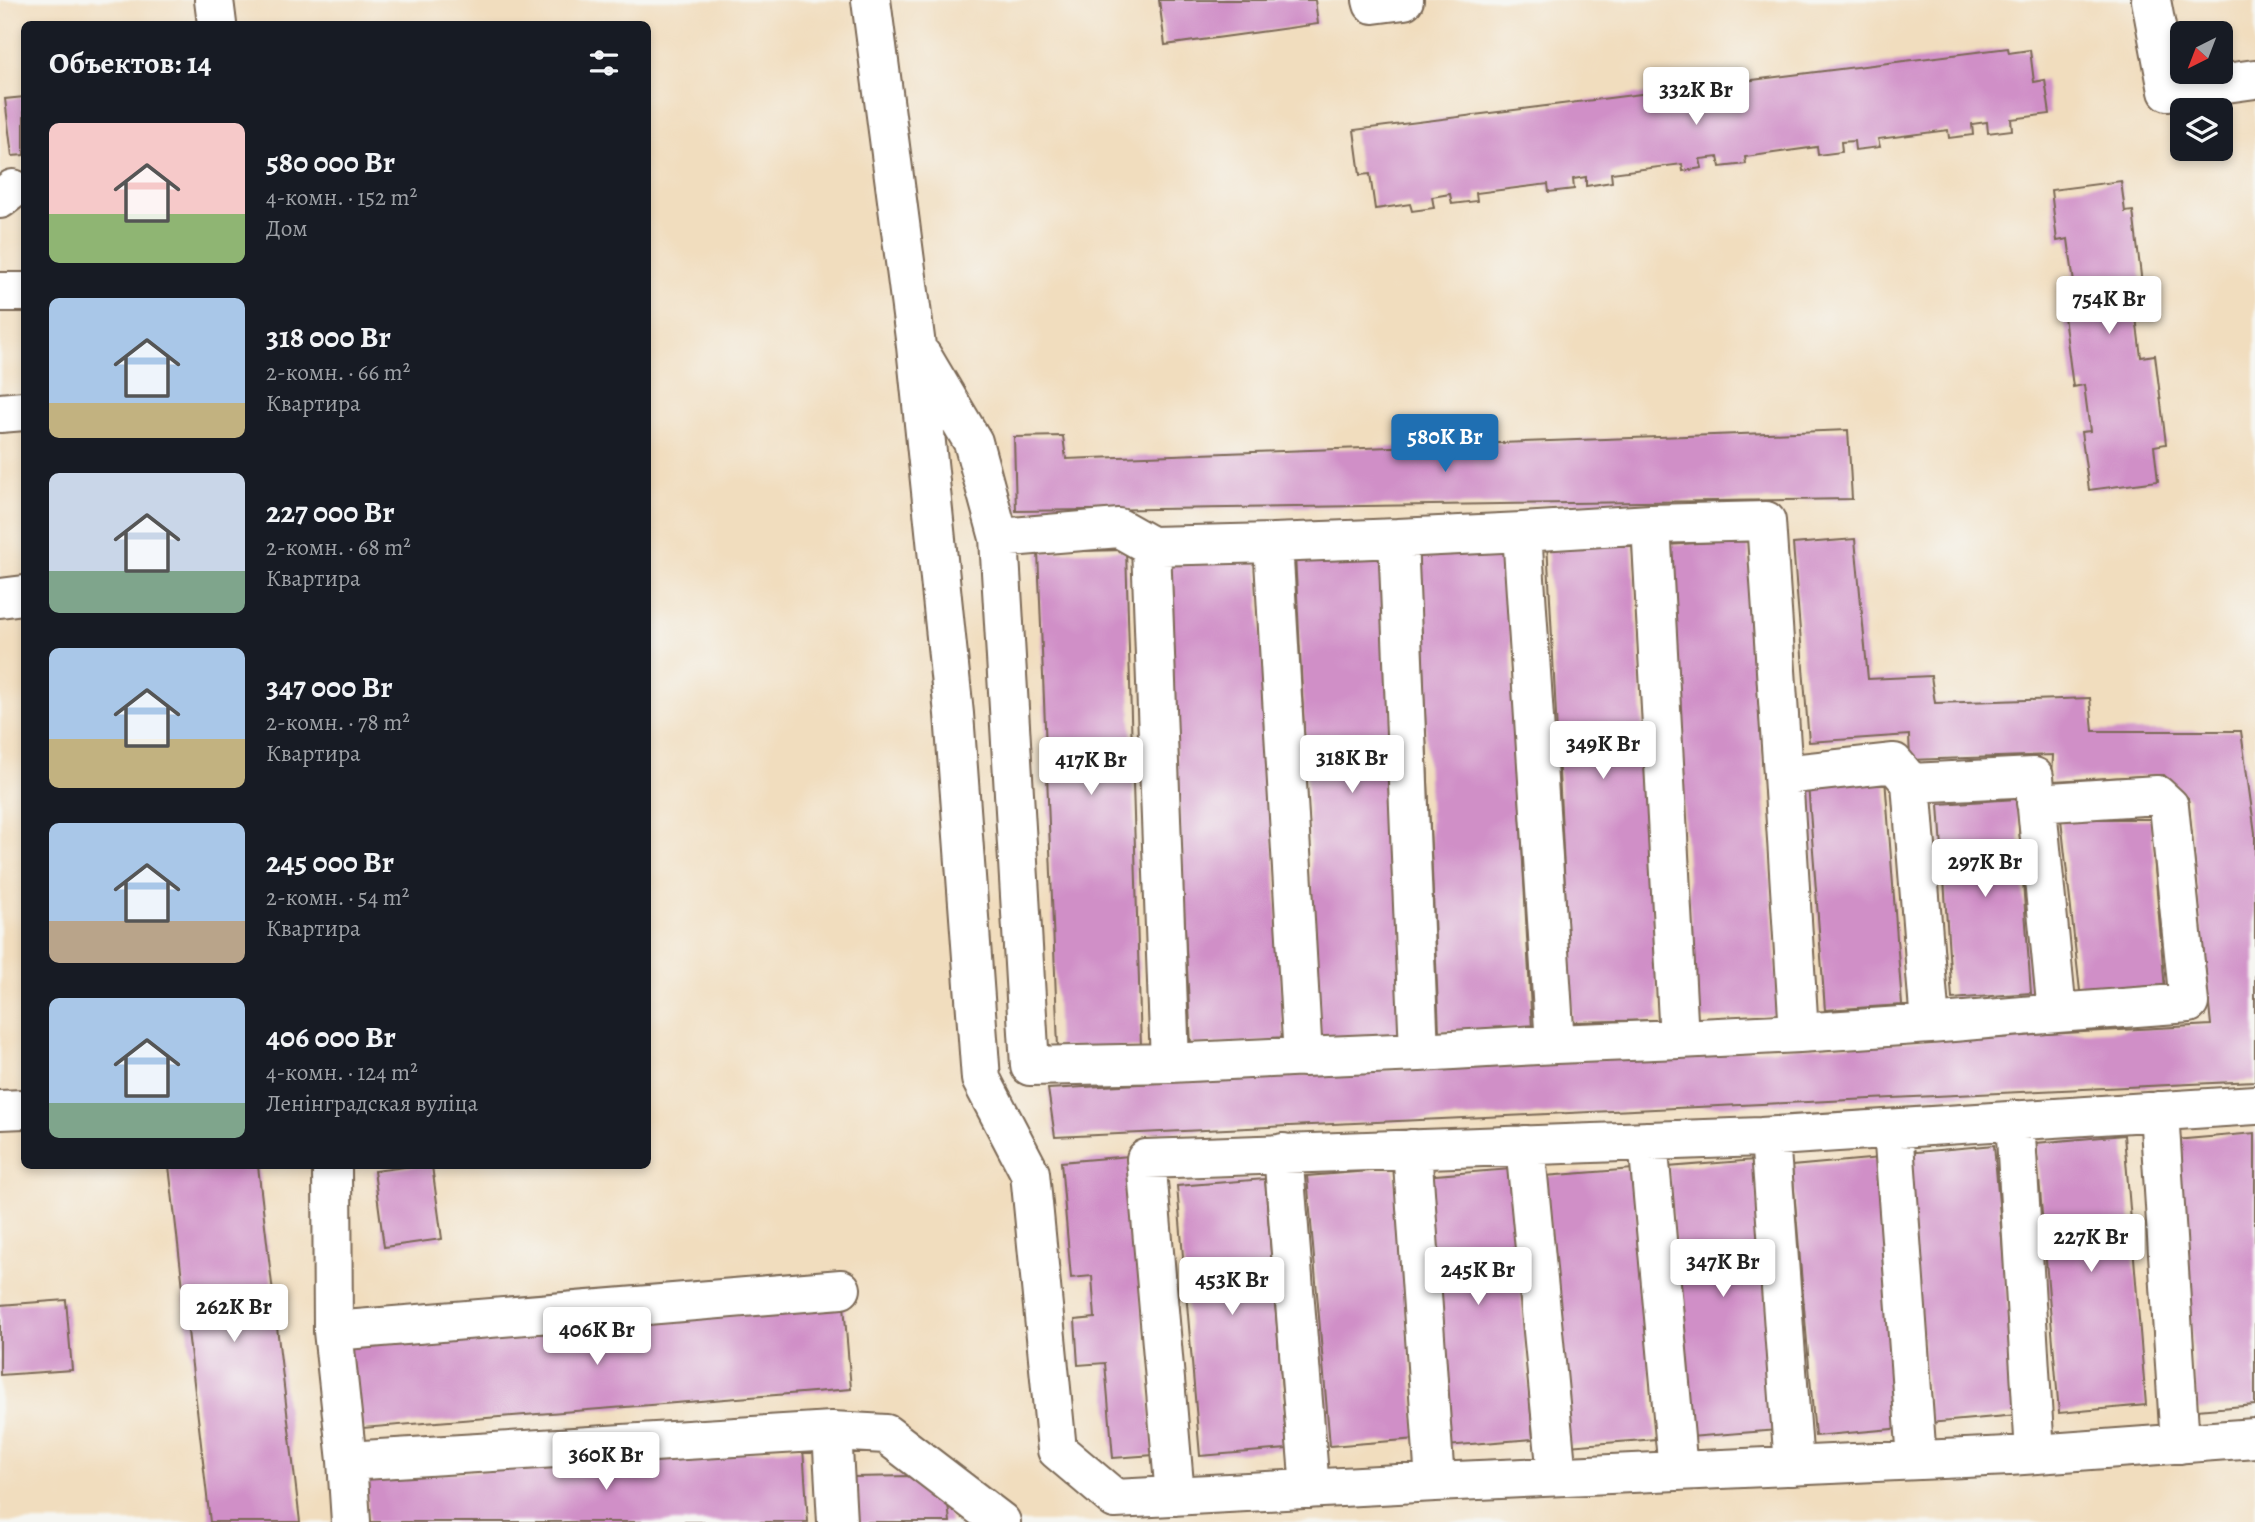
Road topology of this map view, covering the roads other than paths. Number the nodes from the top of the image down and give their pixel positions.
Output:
1 (214, 0) edge
2 (871, 0) edge
3 (1372, 0) edge
4 (1404, 0) edge
5 (2151, 0) edge
6 (217, 21) edge
7 (2255, 79) edge
8 (0, 190) edge
9 (0, 199) edge
10 (0, 292) edge
11 (21, 292) edge
12 (916, 346) junction
13 (21, 411) edge
14 (0, 414) edge
15 (1651, 524) junction
16 (1522, 532) junction
17 (999, 538) junction
18 (1398, 538) junction
19 (1273, 543) junction
20 (1151, 546) junction
21 (21, 595) edge
22 (0, 598) edge
23 (1783, 775) junction
24 (1911, 783) junction
25 (2036, 803) junction
26 (2057, 1013) junction
27 (1930, 1024) junction
28 (1799, 1033) junction
29 (1679, 1039) junction
30 (1555, 1044) junction
31 (1419, 1052) junction
32 (1309, 1056) junction
33 (1170, 1063) junction
34 (2255, 1105) edge
35 (21, 1109) edge
36 (0, 1110) edge
37 (2159, 1111) junction
38 (2015, 1120) junction
39 (1893, 1129) junction
40 (1770, 1137) junction
41 (1648, 1141) junction
42 (1525, 1145) junction
43 (1412, 1149) junction
44 (1283, 1153) junction
45 (332, 1169) edge
46 (841, 1289) dead end
47 (333, 1332) junction
48 (832, 1431) junction
49 (2255, 1438) edge
50 (2180, 1444) junction
51 (2035, 1454) junction
52 (1917, 1460) junction
53 (347, 1461) junction
54 (1794, 1465) junction
55 (1678, 1471) junction
56 (1557, 1476) junction
57 (1435, 1482) junction
58 (1310, 1489) junction
59 (1175, 1496) junction
60 (351, 1522) edge
61 (837, 1522) edge
62 (1001, 1522) edge

1 - 6 street
2 - 12 street
3 - 4 street
5 - 7 street
8 - 9 street
10 - 11 street
12 - 17 street
12 - 59 street
13 - 14 street
15 - 16 street
15 - 23 street
15 - 29 street
16 - 18 street
16 - 30 street
17 - 20 street
17 - 33 street
18 - 19 street
18 - 31 street
19 - 20 street
19 - 32 street
20 - 33 street
21 - 22 street
23 - 24 street
23 - 28 street
24 - 25 street
24 - 27 street
25 - 26 street
25 - 26 street
26 - 27 street
27 - 28 street
28 - 29 street
29 - 30 street
30 - 31 street
31 - 32 street
32 - 33 street
34 - 37 street
35 - 36 street
37 - 38 street
37 - 50 street
38 - 39 street
38 - 51 street
39 - 40 street
39 - 52 street
40 - 41 street
40 - 54 street
41 - 42 street
41 - 55 street
42 - 43 street
42 - 56 street
43 - 44 street
43 - 57 street
44 - 58 street
44 - 59 street
45 - 47 street
46 - 47 street
47 - 53 street
48 - 53 street
48 - 61 street
48 - 62 street
49 - 50 street
50 - 51 street
51 - 52 street
52 - 54 street
53 - 60 street
54 - 55 street
55 - 56 street
56 - 57 street
57 - 58 street
58 - 59 street

